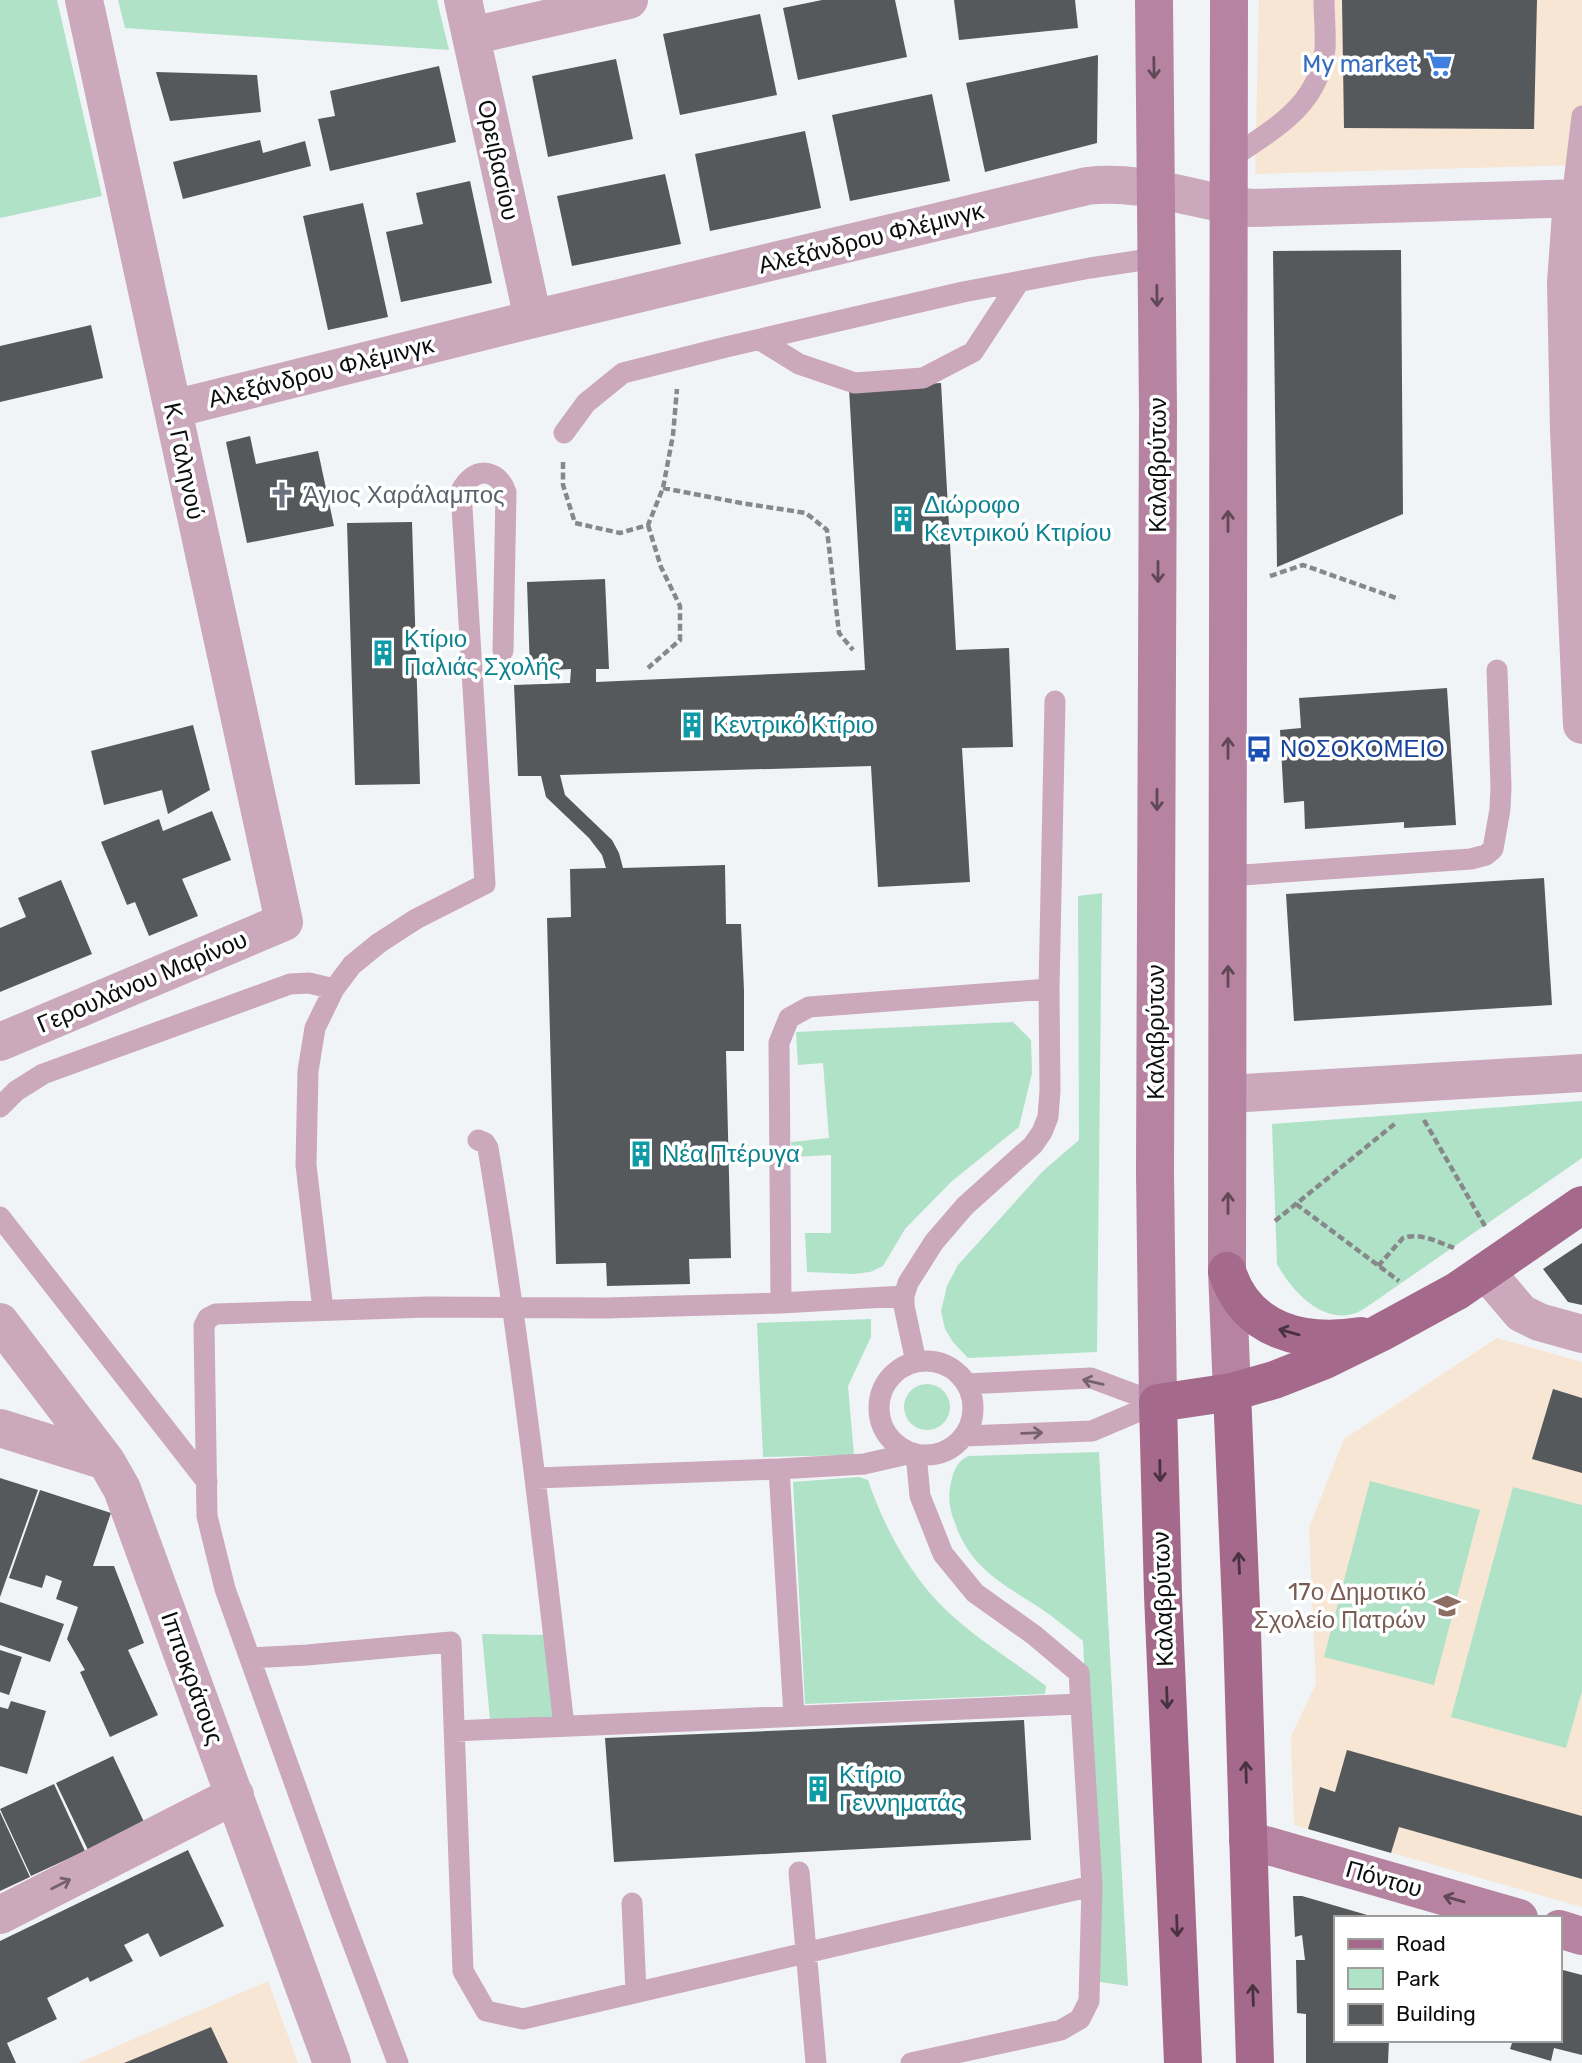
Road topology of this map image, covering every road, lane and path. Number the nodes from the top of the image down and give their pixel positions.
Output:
1 (84, 0) edge
2 (629, 0) edge
3 (1154, 0) edge
4 (1228, 0) edge
5 (1324, 0) edge
6 (467, 18) edge
7 (1582, 116) edge
8 (1229, 160) junction
9 (1155, 189) junction
10 (1577, 198) edge
11 (1228, 205) junction
12 (1156, 258) junction
13 (1019, 282) junction
14 (533, 319) junction
15 (760, 340) junction
16 (679, 359) junction
17 (173, 409) junction
18 (564, 433) joint
19 (663, 488) junction
20 (648, 525) junction
21 (1269, 576) dead end
22 (1399, 598) dead end
23 (853, 650) dead end
24 (503, 651) dead end
25 (648, 668) dead end
26 (1497, 670) dead end
27 (1055, 701) dead end
28 (1582, 726) edge
29 (1228, 876) junction
30 (284, 922) joint
31 (334, 989) junction
32 (1049, 989) junction
33 (0, 1042) edge
34 (1582, 1073) edge
35 (1228, 1094) junction
36 (0, 1108) edge
37 (1406, 1115) dead end
38 (1423, 1118) dead end
39 (478, 1140) dead end
40 (1296, 1204) junction
41 (1582, 1205) edge
42 (0, 1216) edge
43 (1275, 1220) dead end
44 (1490, 1234) dead end
45 (1476, 1262) junction
46 (1378, 1266) junction
47 (1227, 1271) junction
48 (1399, 1282) dead end
49 (904, 1296) junction
50 (781, 1303) junction
51 (511, 1307) junction
52 (323, 1310) junction
53 (0, 1322) edge
54 (1380, 1333) junction
55 (1582, 1334) edge
56 (916, 1362) junction
57 (966, 1384) junction
58 (1232, 1392) junction
59 (1158, 1403) junction
60 (0, 1428) edge
61 (964, 1436) junction
62 (914, 1454) junction
63 (106, 1461) junction
64 (779, 1469) junction
65 (536, 1478) junction
66 (207, 1482) junction
67 (250, 1658) junction
68 (1080, 1704) junction
69 (794, 1716) junction
70 (564, 1726) junction
71 (454, 1731) junction
72 (235, 1795) junction
73 (1248, 1840) junction
74 (799, 1872) dead end
75 (1092, 1886) junction
76 (632, 1903) dead end
77 (0, 1915) edge
78 (1512, 1916) edge
79 (1561, 1930) edge
80 (1582, 1936) edge
81 (806, 1952) junction
82 (636, 1992) junction
83 (332, 2063) edge
84 (398, 2063) edge
85 (816, 2063) edge
86 (911, 2063) edge
87 (1182, 2063) edge
88 (1255, 2063) edge

1 - 17 street, Κ. Γαληνού
2 - 6 street
3 -> 9 main road, Καλαβρύτων
4 - 8 main road
5 - 8 lane
6 - 14 street, Ορειβασίου
7 - 10 lane
8 - 11 main road
9 - 11 street, Αλεξάνδρου Φλέμινγκ
9 - 12 main road, Καλαβρύτων
9 - 14 street, Αλεξάνδρου Φλέμινγκ
10 - 11 street, Αλεξάνδρου Φλέμινγκ
10 - 28 street
29 -> 11 main road
12 - 13 lane
12 -> 59 main road, Καλαβρύτων
13 - 15 lane
13 - 15 lane
14 - 17 street, Αλεξάνδρου Φλέμινγκ
15 - 16 lane
16 - 18 lane
16 - 19 path
17 - 30 street, Κ. Γαληνού
18 - 20 path
19 - 20 path
19 - 23 path
20 - 25 path
21 - 22 path
24 - 31 lane
26 - 29 lane
27 - 32 lane
35 -> 29 main road
30 - 33 street, Γερουλάνου Μαρίνου
31 - 36 lane
31 - 52 lane
32 - 49 lane
32 - 50 lane
34 - 35 street
47 -> 35 main road
37 - 40 path
38 - 44 path
39 - 51 lane
40 - 43 path
40 - 46 path
41 - 45 main road
42 - 66 lane
45 - 46 path
45 - 54 main road
45 - 55 street
46 - 48 path
54 -> 47 main road
47 - 58 main road
49 - 50 lane
49 - 56 lane
50 - 51 lane
51 - 52 lane
51 - 65 lane
52 - 66 lane
53 - 63 street, Ιπποκράτους
54 - 58 main road
56 - 57 lane
56 - 62 lane
59 -> 57 lane
57 - 61 lane
58 - 59 main road
73 -> 58 main road
61 -> 59 lane
59 -> 87 main road, Καλαβρύτων
60 - 63 street
61 - 62 lane
62 - 64 lane
62 - 68 lane
63 - 72 street, Ιπποκράτους
64 - 65 lane
64 - 69 lane
65 - 70 lane
66 - 67 lane
67 - 71 lane
67 - 84 lane
68 - 69 lane
68 - 75 lane
69 - 70 lane
70 - 71 lane
71 - 82 lane
77 -> 72 street
72 - 83 street, Ιπποκράτους
78 -> 73 main road, Πόντου
88 -> 73 main road
74 - 81 lane
75 - 81 lane
75 - 86 lane
76 - 82 lane
79 - 80 main road
81 - 82 lane
81 - 85 lane

